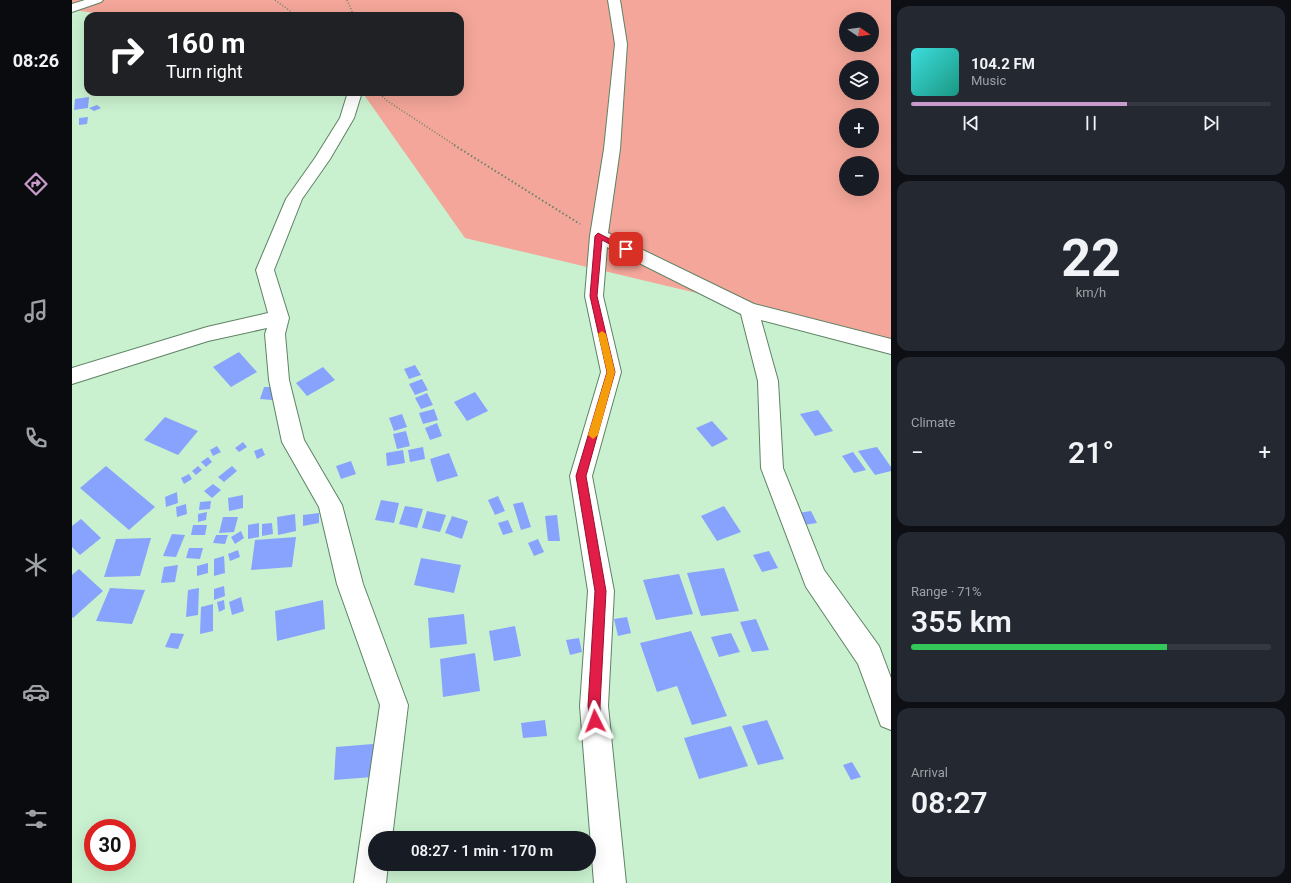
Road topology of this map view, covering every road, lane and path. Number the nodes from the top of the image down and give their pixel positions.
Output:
1 (97, 0) edge
2 (275, 0) edge
3 (347, 0) edge
4 (614, 0) edge
5 (72, 8) edge
6 (292, 12) edge
7 (352, 12) edge
8 (354, 96) edge
9 (382, 96) edge
10 (598, 236) junction
11 (749, 310) junction
12 (279, 318) junction
13 (891, 347) edge
14 (72, 376) edge
15 (891, 716) edge
16 (377, 831) edge
17 (372, 871) edge
18 (370, 883) edge
19 (610, 883) edge

1 - 5 street
2 - 6 path
3 - 7 path
4 - 10 street
8 - 12 street
9 - 10 path
10 - 11 street
10 - 19 street
11 - 13 street
11 - 15 street
12 - 14 street
12 - 16 street
17 - 18 street

